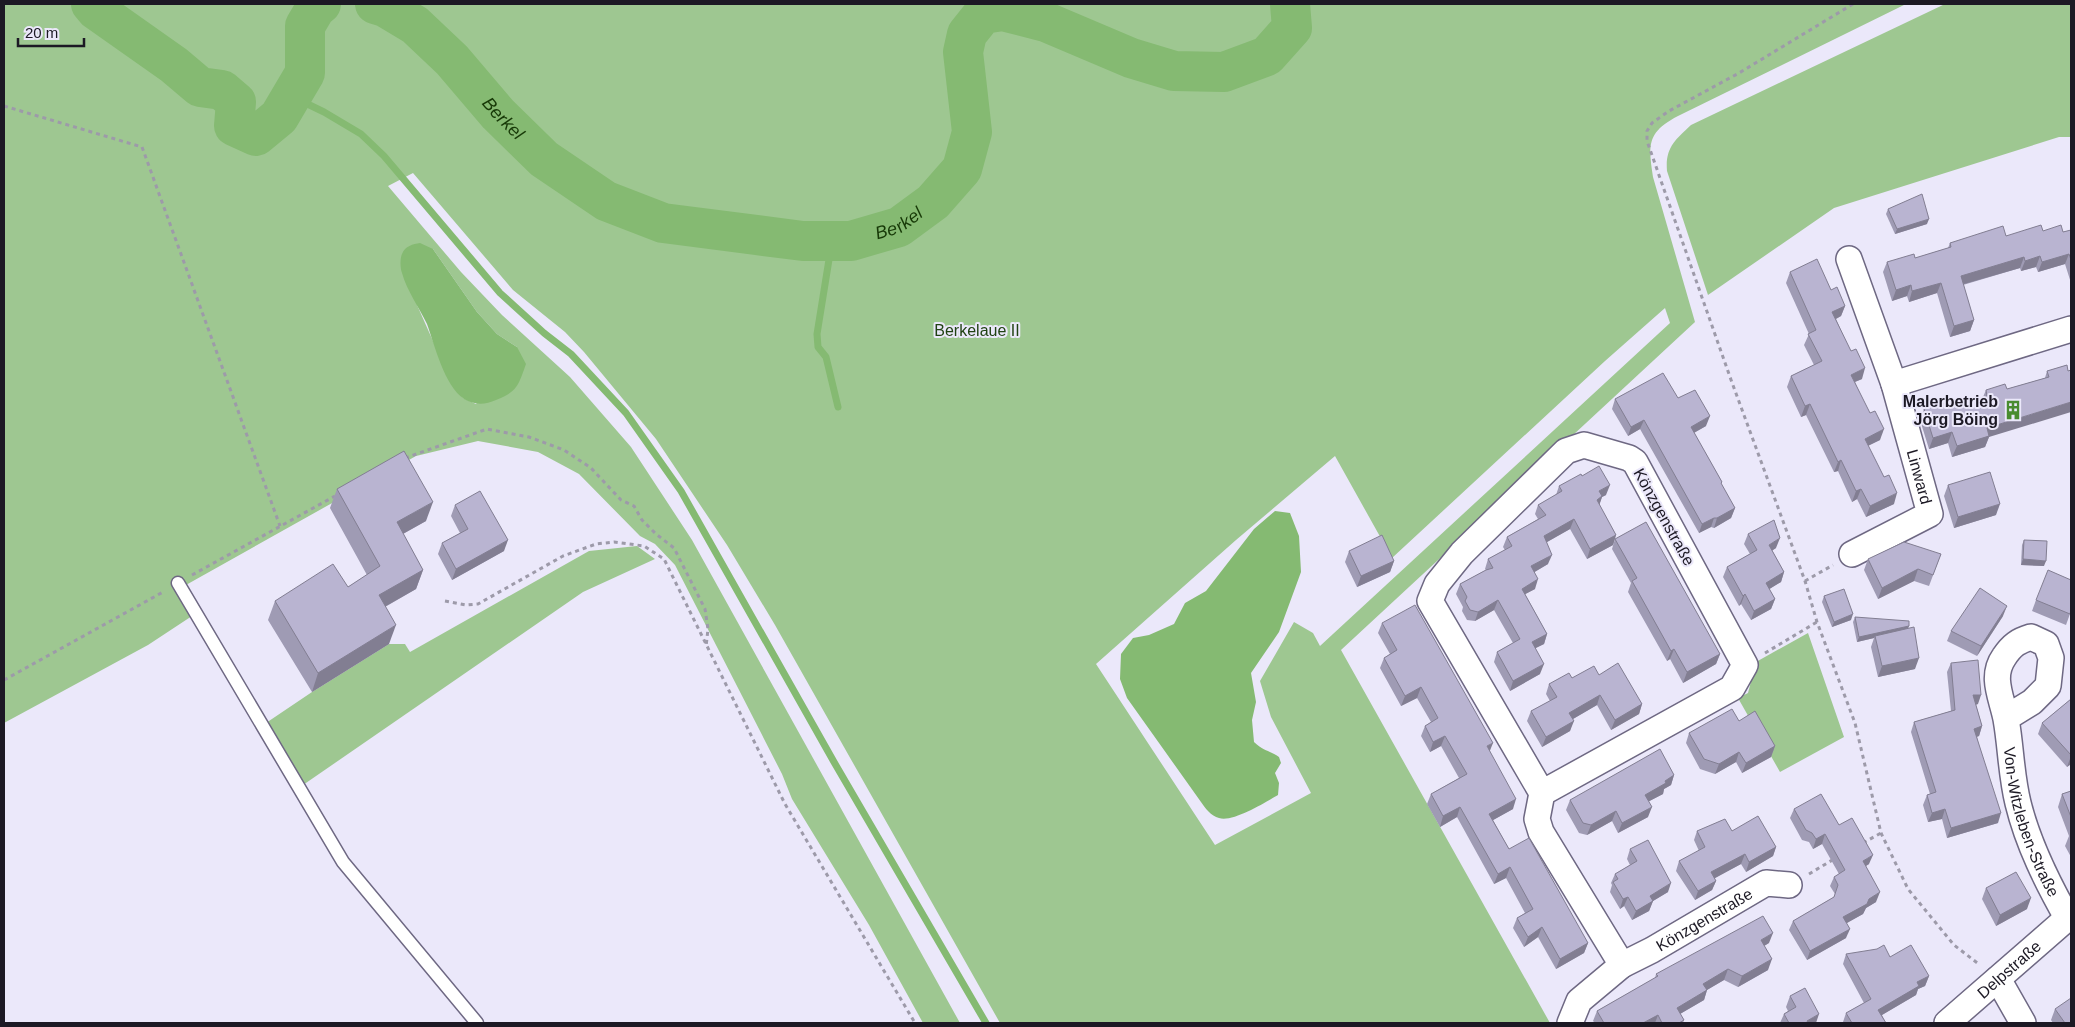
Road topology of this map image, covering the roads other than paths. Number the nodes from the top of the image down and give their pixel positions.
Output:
1 (1848, 259) dead end
2 (2071, 329) edge
3 (1894, 384) junction
4 (1852, 554) road end
5 (178, 583) road end
6 (2006, 718) dead end
7 (1542, 794) junction
8 (1789, 885) road end
9 (2069, 917) edge
10 (1622, 965) junction
11 (1998, 979) junction
12 (477, 1023) edge
13 (1570, 1023) edge
14 (1947, 1023) edge
15 (2022, 1023) edge

1 - 3 street, Linward
2 - 3 street
3 - 4 street, Linward
5 - 12 lane
6 - 9 street, Von-Witzleben-Straße
7 - 7 street, Könzgenstraße
7 - 10 street
8 - 10 street, Könzgenstraße
9 - 11 street, Delpstraße
10 - 13 street, Könzgenstraße
11 - 14 street, Delpstraße
11 - 15 street

